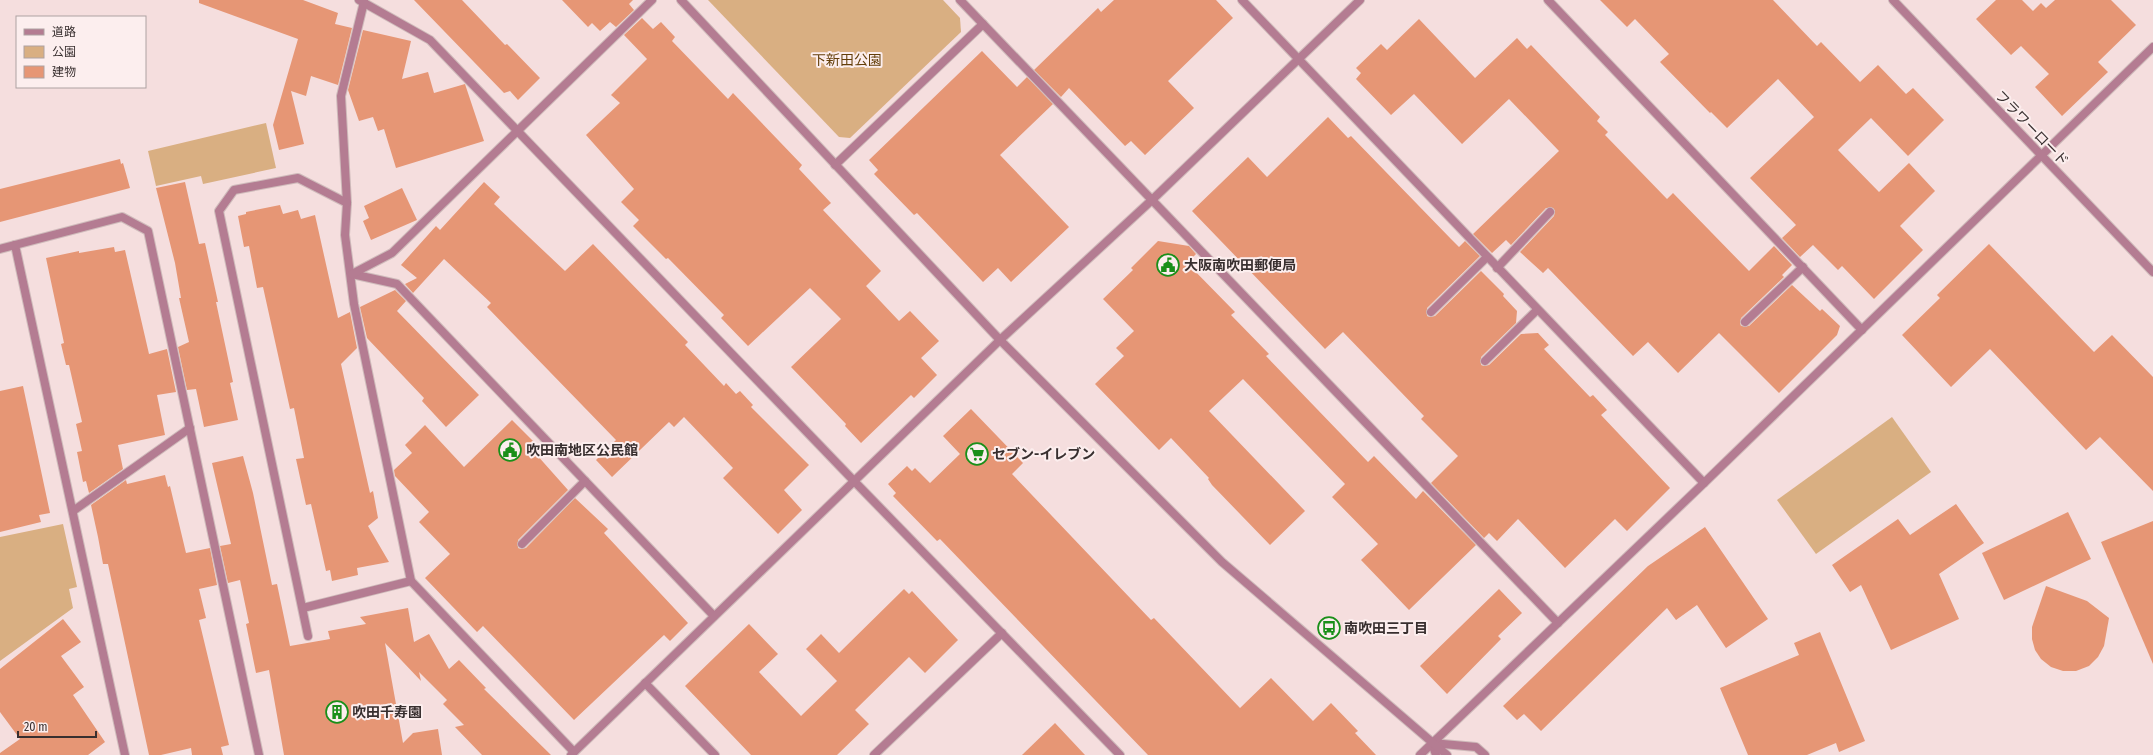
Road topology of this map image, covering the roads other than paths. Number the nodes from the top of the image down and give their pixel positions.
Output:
1 (652, 0) edge
2 (681, 0) edge
3 (960, 0) edge
4 (1242, 0) edge
5 (1360, 0) edge
6 (1548, 0) edge
7 (1893, 0) edge
8 (361, 1) edge
9 (984, 24) junction
10 (2153, 47) edge
11 (1299, 59) junction
12 (518, 131) junction
13 (2042, 157) junction
14 (835, 165) junction
15 (1153, 199) junction
16 (347, 203) junction
17 (1550, 212) dead end
18 (15, 245) junction
19 (0, 249) edge
20 (1487, 257) junction
21 (1803, 267) junction
22 (1497, 268) junction
23 (2153, 272) edge
24 (352, 274) junction
25 (1537, 310) junction
26 (1431, 312) dead end
27 (1745, 322) dead end
28 (1862, 330) junction
29 (1000, 340) junction
30 (1485, 361) dead end
31 (190, 428) junction
32 (585, 481) junction
33 (854, 481) junction
34 (1704, 483) junction
35 (73, 511) junction
36 (522, 544) dead end
37 (411, 581) junction
38 (303, 608) junction
39 (714, 616) junction
40 (1558, 623) junction
41 (1002, 633) junction
42 (308, 636) dead end
43 (645, 683) junction
44 (1432, 743) junction
45 (572, 753) edge
46 (125, 755) edge
47 (259, 755) edge
48 (715, 755) edge
49 (874, 755) edge
50 (1120, 755) edge
51 (1420, 755) edge
52 (1436, 755) edge
53 (1447, 755) edge
54 (1485, 755) edge

1 - 12 street
2 - 14 street
3 - 9 street
4 - 11 street
5 - 11 street
6 - 21 street
7 - 13 street, フラワーロード
8 - 12 street
8 - 16 street
9 - 14 street
9 - 15 street
10 - 13 street
11 - 15 street
11 - 20 street
12 - 24 street
12 - 33 street
13 - 23 street, フラワーロード
13 - 28 street
14 - 29 street
15 - 29 street
15 - 40 street
16 - 24 street
16 - 38 street
17 - 22 street
18 - 19 street
18 - 31 street
18 - 35 street
20 - 22 street
20 - 26 street
21 - 27 street
21 - 28 street
22 - 25 street
24 - 32 street
24 - 37 street
25 - 30 street
25 - 34 street
28 - 34 street
29 - 33 street
29 - 44 street
31 - 35 street
31 - 47 street
32 - 36 street
32 - 39 street
33 - 39 street
33 - 41 street
34 - 40 street
35 - 46 street
37 - 38 street
37 - 45 street
38 - 42 street
39 - 43 street
40 - 44 street
41 - 49 street
41 - 50 street
43 - 45 street
43 - 48 street
44 - 51 street
44 - 52 street
44 - 53 street
44 - 54 street

